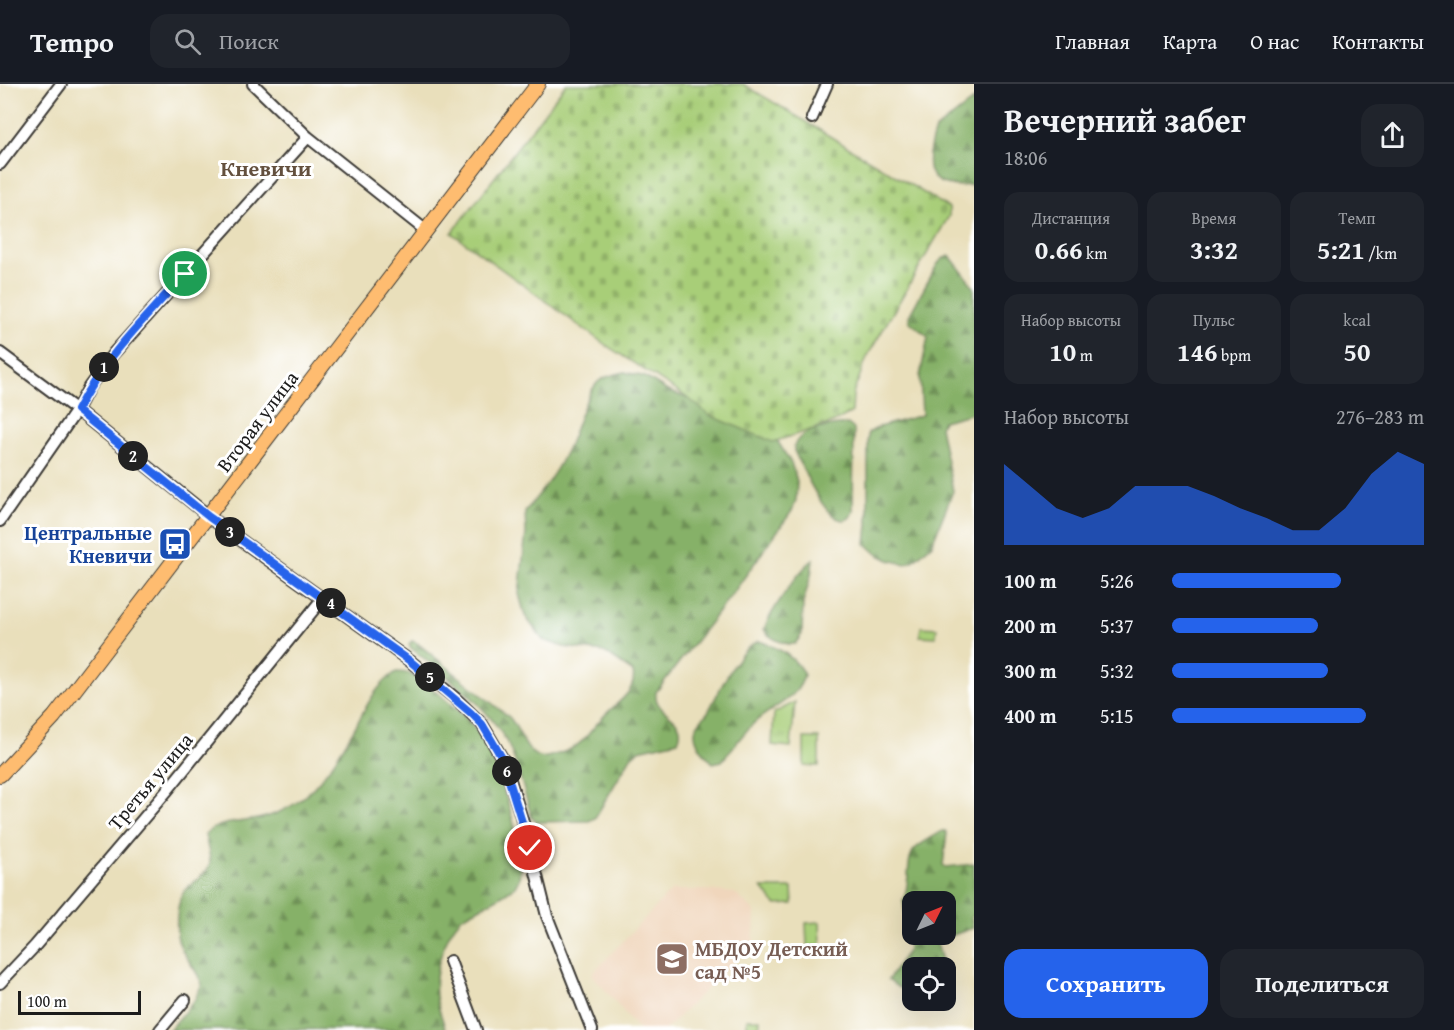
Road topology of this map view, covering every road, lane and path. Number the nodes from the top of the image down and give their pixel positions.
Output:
1 (61, 84) edge
2 (253, 84) edge
3 (538, 84) edge
4 (828, 84) edge
5 (812, 118) dead end
6 (308, 137) junction
7 (0, 164) edge
8 (425, 230) junction
9 (0, 353) edge
10 (77, 410) junction
11 (209, 517) junction
12 (0, 522) edge
13 (323, 598) junction
14 (0, 775) edge
15 (450, 961) dead end
16 (0, 983) edge
17 (185, 1000) dead end
18 (160, 1030) edge
19 (476, 1030) edge
20 (592, 1030) edge

1 - 7 street
2 - 6 street
3 - 8 main road, Вторая улица
4 - 5 street
6 - 8 street
6 - 10 street
8 - 11 main road, Вторая улица
9 - 10 street
10 - 11 street
10 - 12 street
11 - 13 street
11 - 14 main road, Вторая улица
13 - 16 street, Третья улица
13 - 20 street
15 - 19 street
17 - 18 street

